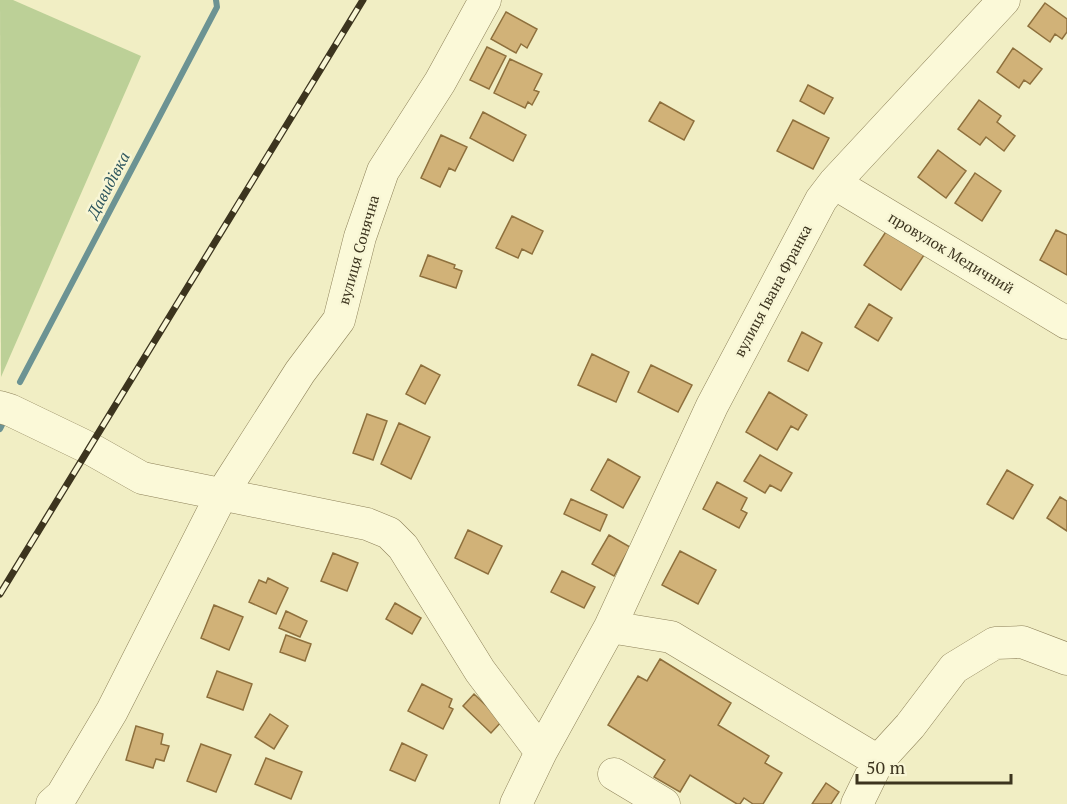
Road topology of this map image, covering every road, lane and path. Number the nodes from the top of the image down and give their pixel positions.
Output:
1 (485, 0) edge
2 (1004, 0) edge
3 (834, 183) junction
4 (1067, 323) edge
5 (0, 407) edge
6 (222, 494) junction
7 (610, 627) junction
8 (1067, 659) edge
9 (541, 752) junction
10 (878, 761) junction
11 (614, 774) dead end
12 (52, 804) edge
13 (516, 804) edge
14 (664, 804) edge
15 (857, 804) edge

1 - 6 street, вулиця Сонячна
2 - 3 street, вулиця Івана Франка
3 - 4 street, провулок Медичний
3 - 7 street, вулиця Івана Франка
5 - 6 street
6 - 9 street
6 - 12 street, вулиця Сонячна
7 - 9 street, вулиця Івана Франка
7 - 10 street
8 - 10 street
9 - 13 street, вулиця Івана Франка
10 - 15 street
11 - 14 street

